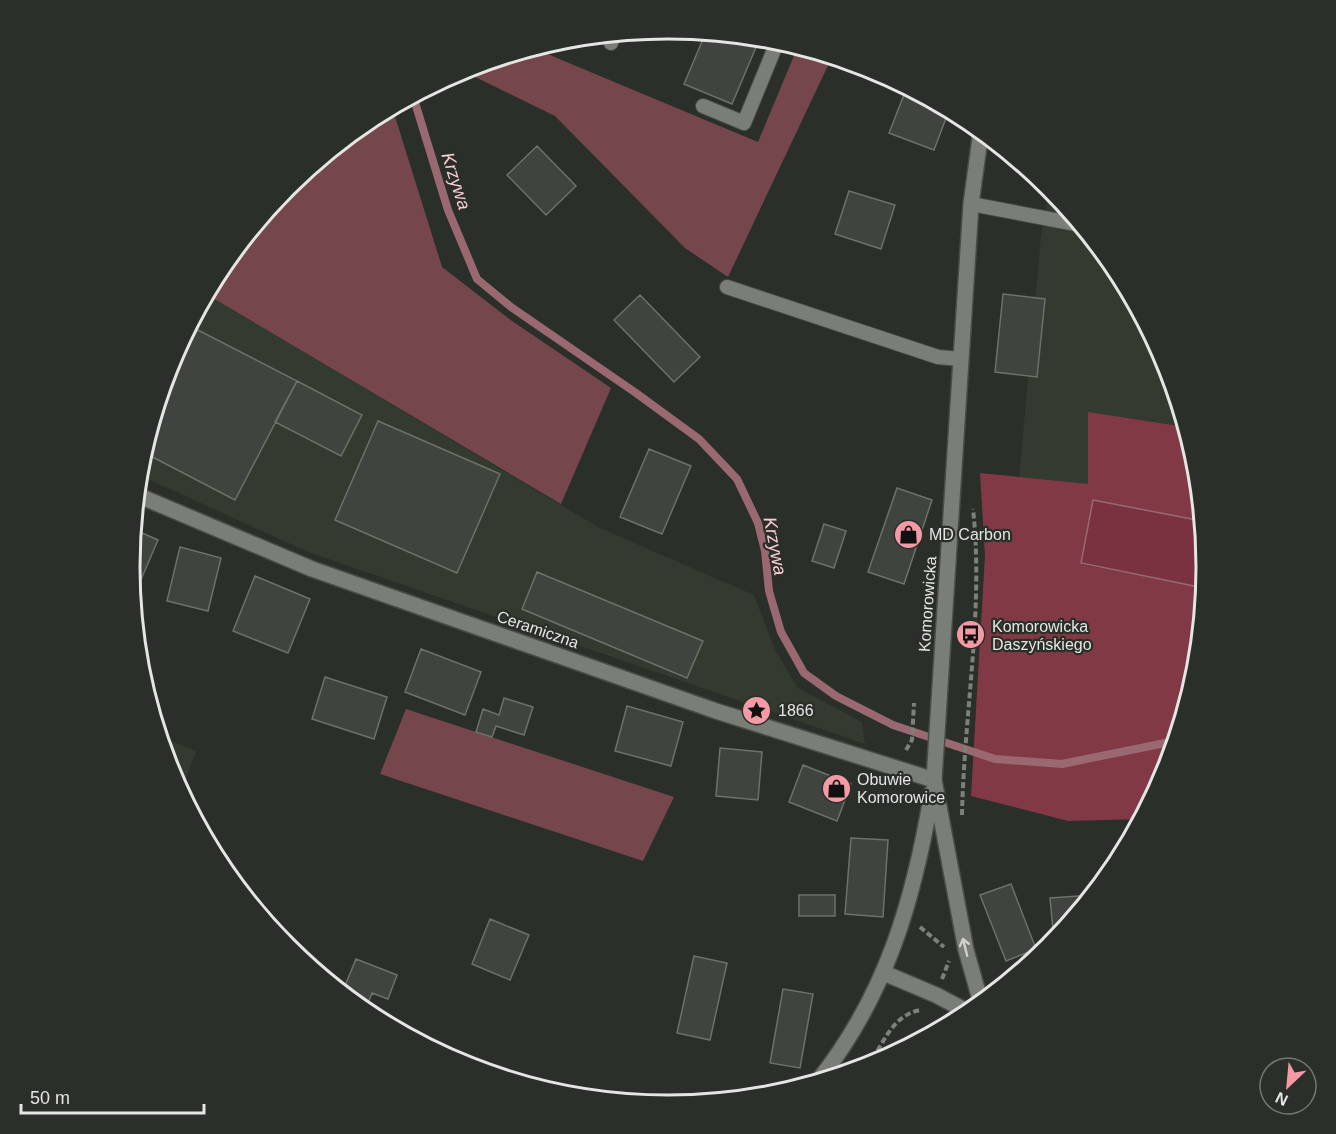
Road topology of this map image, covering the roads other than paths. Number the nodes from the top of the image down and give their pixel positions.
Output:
1 (774, 50) edge
2 (703, 106) dead end
3 (980, 141) edge
4 (971, 204) junction
5 (1068, 222) edge
6 (728, 287) dead end
7 (961, 359) junction
8 (145, 498) edge
9 (934, 772) junction
10 (884, 973) junction
11 (978, 994) edge
12 (959, 1007) edge
13 (825, 1071) edge

1 - 2 lane
3 - 4 street, Komorowicka
4 - 5 lane
4 - 7 street, Komorowicka
6 - 7 lane
7 - 9 street, Komorowicka
8 - 9 street, Ceramiczna
9 - 10 street
11 -> 9 street, Komorowicka
10 - 12 street
10 - 13 street

